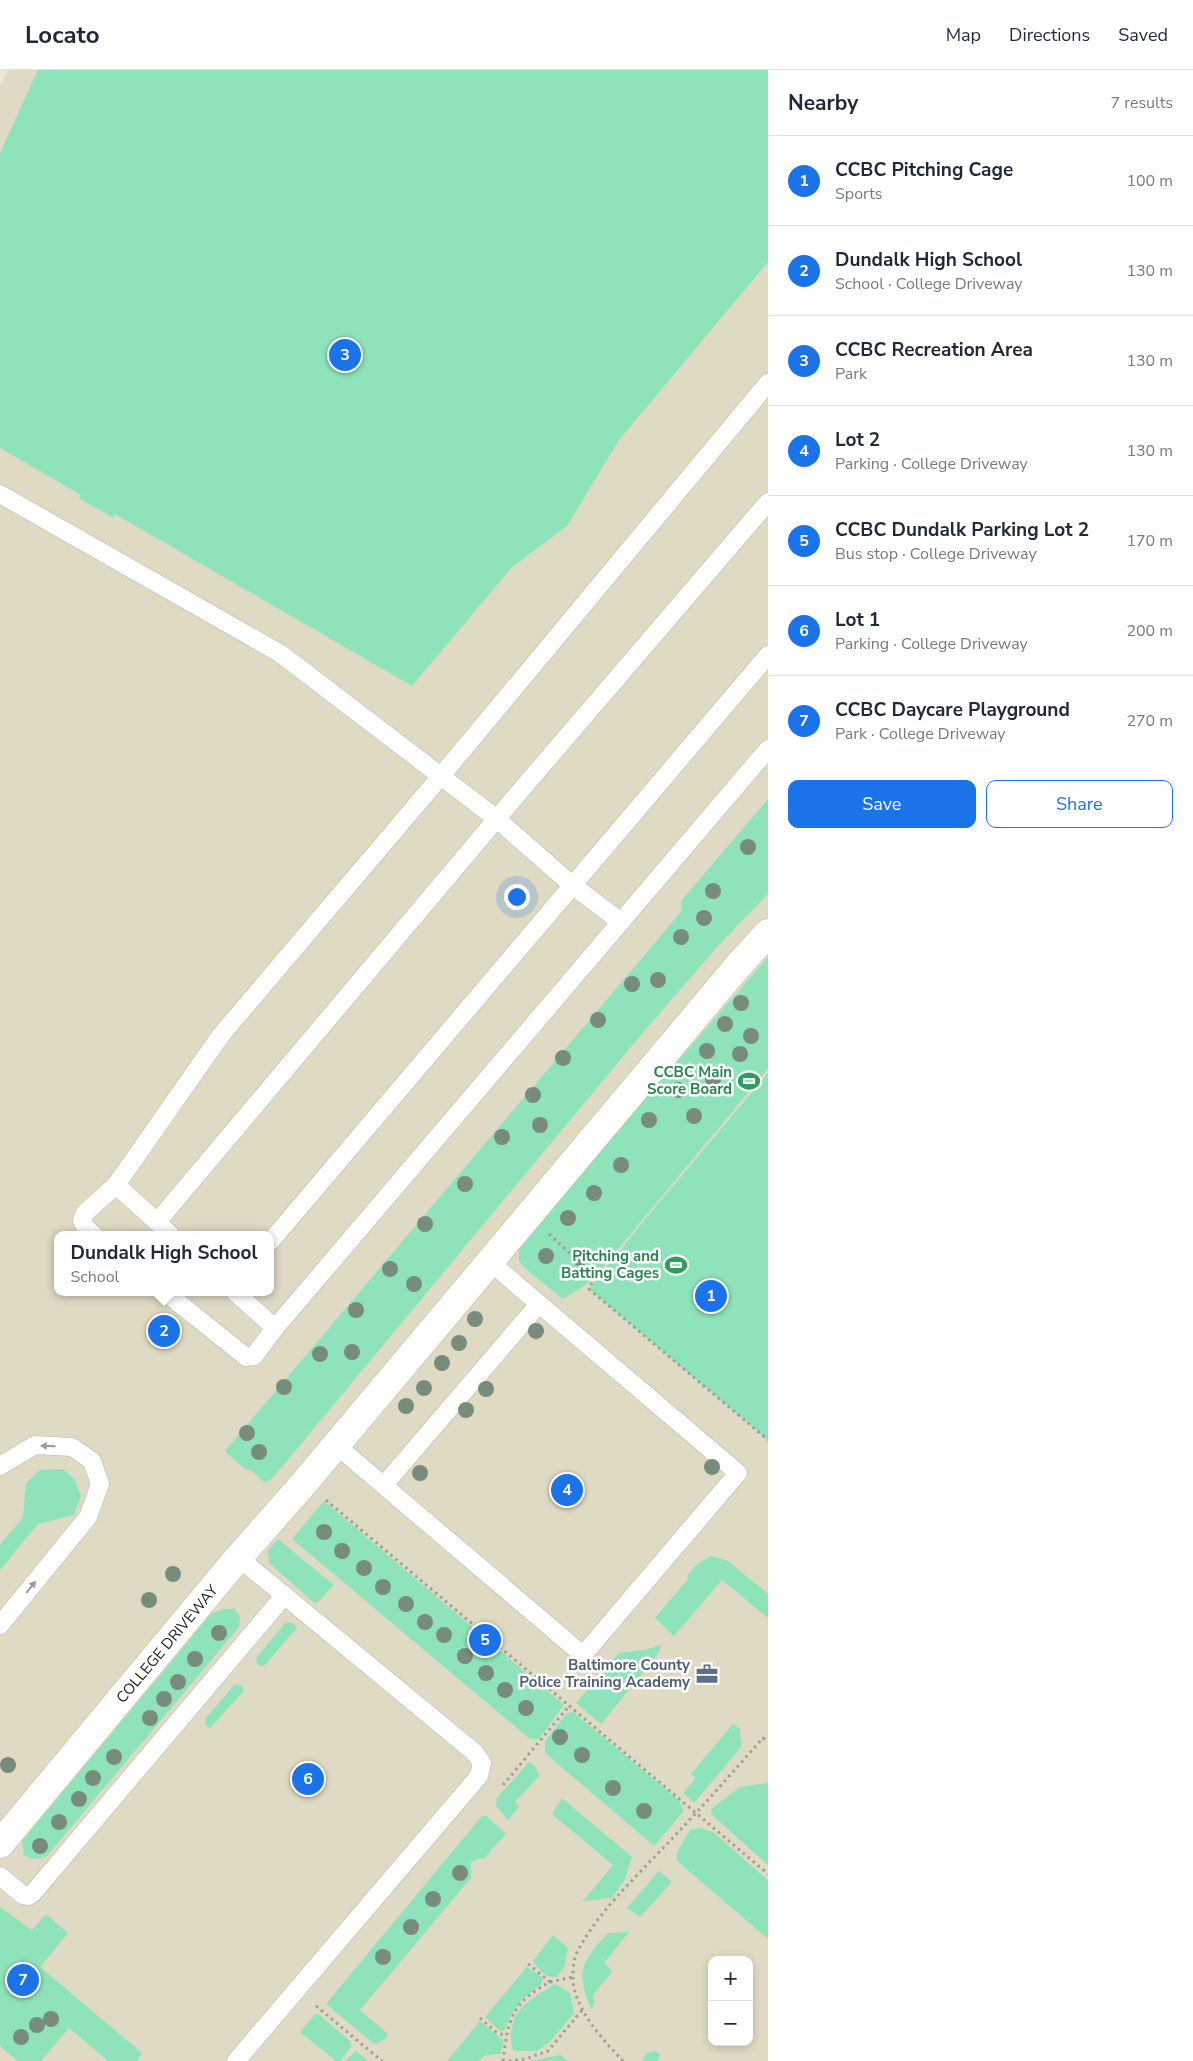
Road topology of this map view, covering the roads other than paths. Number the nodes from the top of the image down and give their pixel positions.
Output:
1 (768, 383) edge
2 (0, 494) edge
3 (768, 502) edge
4 (768, 655) edge
5 (768, 749) edge
6 (441, 776) junction
7 (496, 819) junction
8 (572, 885) junction
9 (621, 922) junction
10 (768, 933) edge
11 (116, 1185) junction
12 (157, 1222) junction
13 (89, 1231) edge
14 (167, 1231) edge
15 (274, 1237) edge
16 (490, 1262) junction
17 (170, 1296) edge
18 (239, 1296) edge
19 (539, 1304) junction
20 (275, 1328) junction
21 (336, 1445) junction
22 (0, 1466) edge
23 (384, 1485) junction
24 (239, 1558) junction
25 (284, 1596) junction
26 (0, 1625) edge
27 (0, 1844) edge
28 (0, 1876) edge
29 (236, 2061) edge

1 - 6 lane
2 - 6 lane
3 - 7 lane
4 - 8 lane
5 - 9 lane
6 - 7 lane
6 - 11 lane
7 - 8 lane
7 - 12 lane
8 - 9 lane
8 - 15 lane
9 - 20 lane
10 - 16 street, COLLEGE DRIVEWAY
11 - 12 lane
11 - 13 lane
12 - 14 lane
16 - 19 lane
16 - 21 street, COLLEGE DRIVEWAY
17 - 20 lane
18 - 20 lane
19 - 23 lane
19 - 23 lane
21 - 23 lane
21 - 24 street, COLLEGE DRIVEWAY
26 -> 22 lane
24 - 25 lane
24 - 27 street, COLLEGE DRIVEWAY
25 - 28 lane
25 - 29 lane

